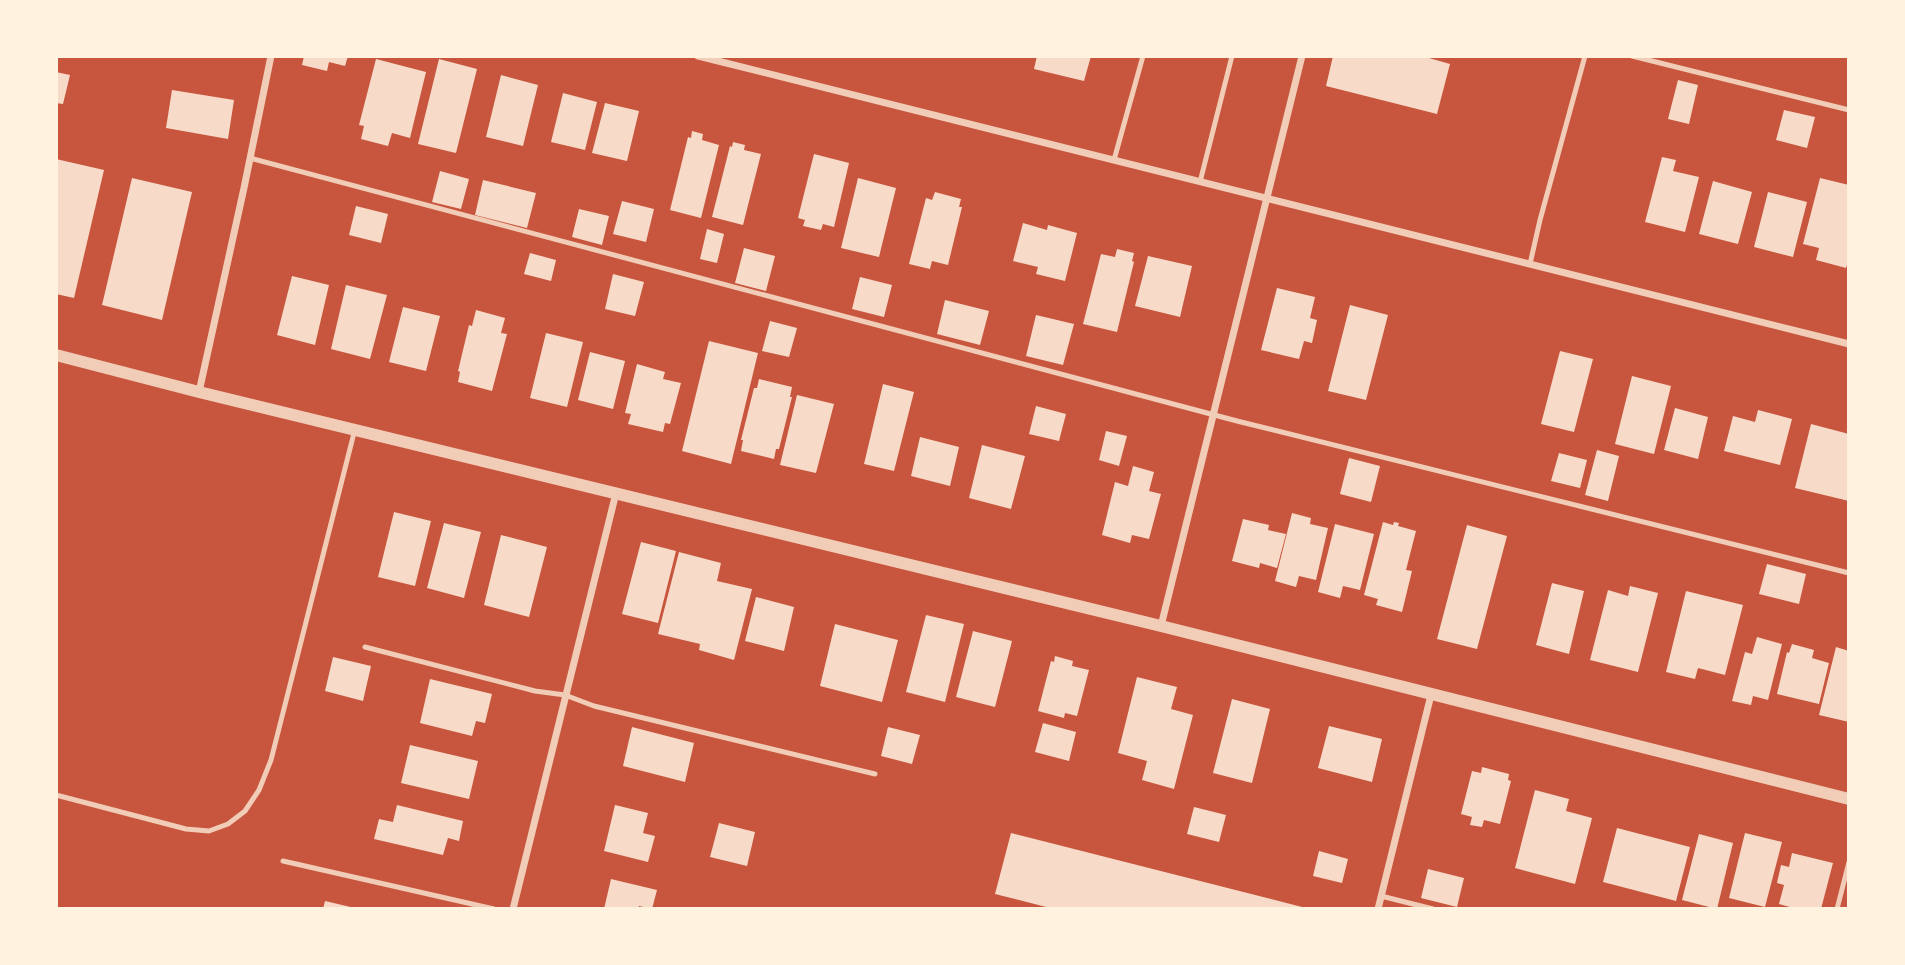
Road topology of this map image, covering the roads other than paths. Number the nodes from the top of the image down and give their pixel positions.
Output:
1 (271, 56) edge
2 (698, 56) edge
3 (1143, 56) edge
4 (1232, 56) edge
5 (1302, 56) edge
6 (1585, 56) edge
7 (1632, 56) edge
8 (1849, 110) edge
9 (250, 158) junction
10 (1114, 160) junction
11 (1200, 182) junction
12 (1266, 198) junction
13 (1530, 264) junction
14 (1849, 344) edge
15 (56, 355) edge
16 (199, 392) junction
17 (1212, 414) junction
18 (355, 429) junction
19 (616, 493) junction
20 (1849, 573) edge
21 (1161, 626) junction
22 (365, 646) dead end
23 (565, 695) junction
24 (1431, 695) junction
25 (875, 774) dead end
26 (56, 795) edge
27 (1849, 799) edge
28 (282, 861) dead end
29 (1849, 862) edge
30 (1381, 895) junction
31 (494, 909) edge
32 (513, 909) edge
33 (1378, 909) edge
34 (1433, 909) edge
35 (1837, 909) edge

1 - 9 street
2 - 10 street
3 - 10 lane
4 - 11 lane
5 - 12 street
6 - 13 lane
7 - 8 lane
9 - 16 street
9 - 17 lane
10 - 11 street
11 - 12 street
12 - 13 street
12 - 17 street
13 - 14 street
15 - 16 street
16 - 18 street
17 - 20 lane
17 - 21 street
18 - 19 street
18 - 26 lane
19 - 21 street
19 - 23 street
21 - 24 street
22 - 23 lane
23 - 25 lane
23 - 32 street
24 - 27 street
24 - 30 street
28 - 31 lane
29 - 35 lane
30 - 33 street
30 - 34 lane

